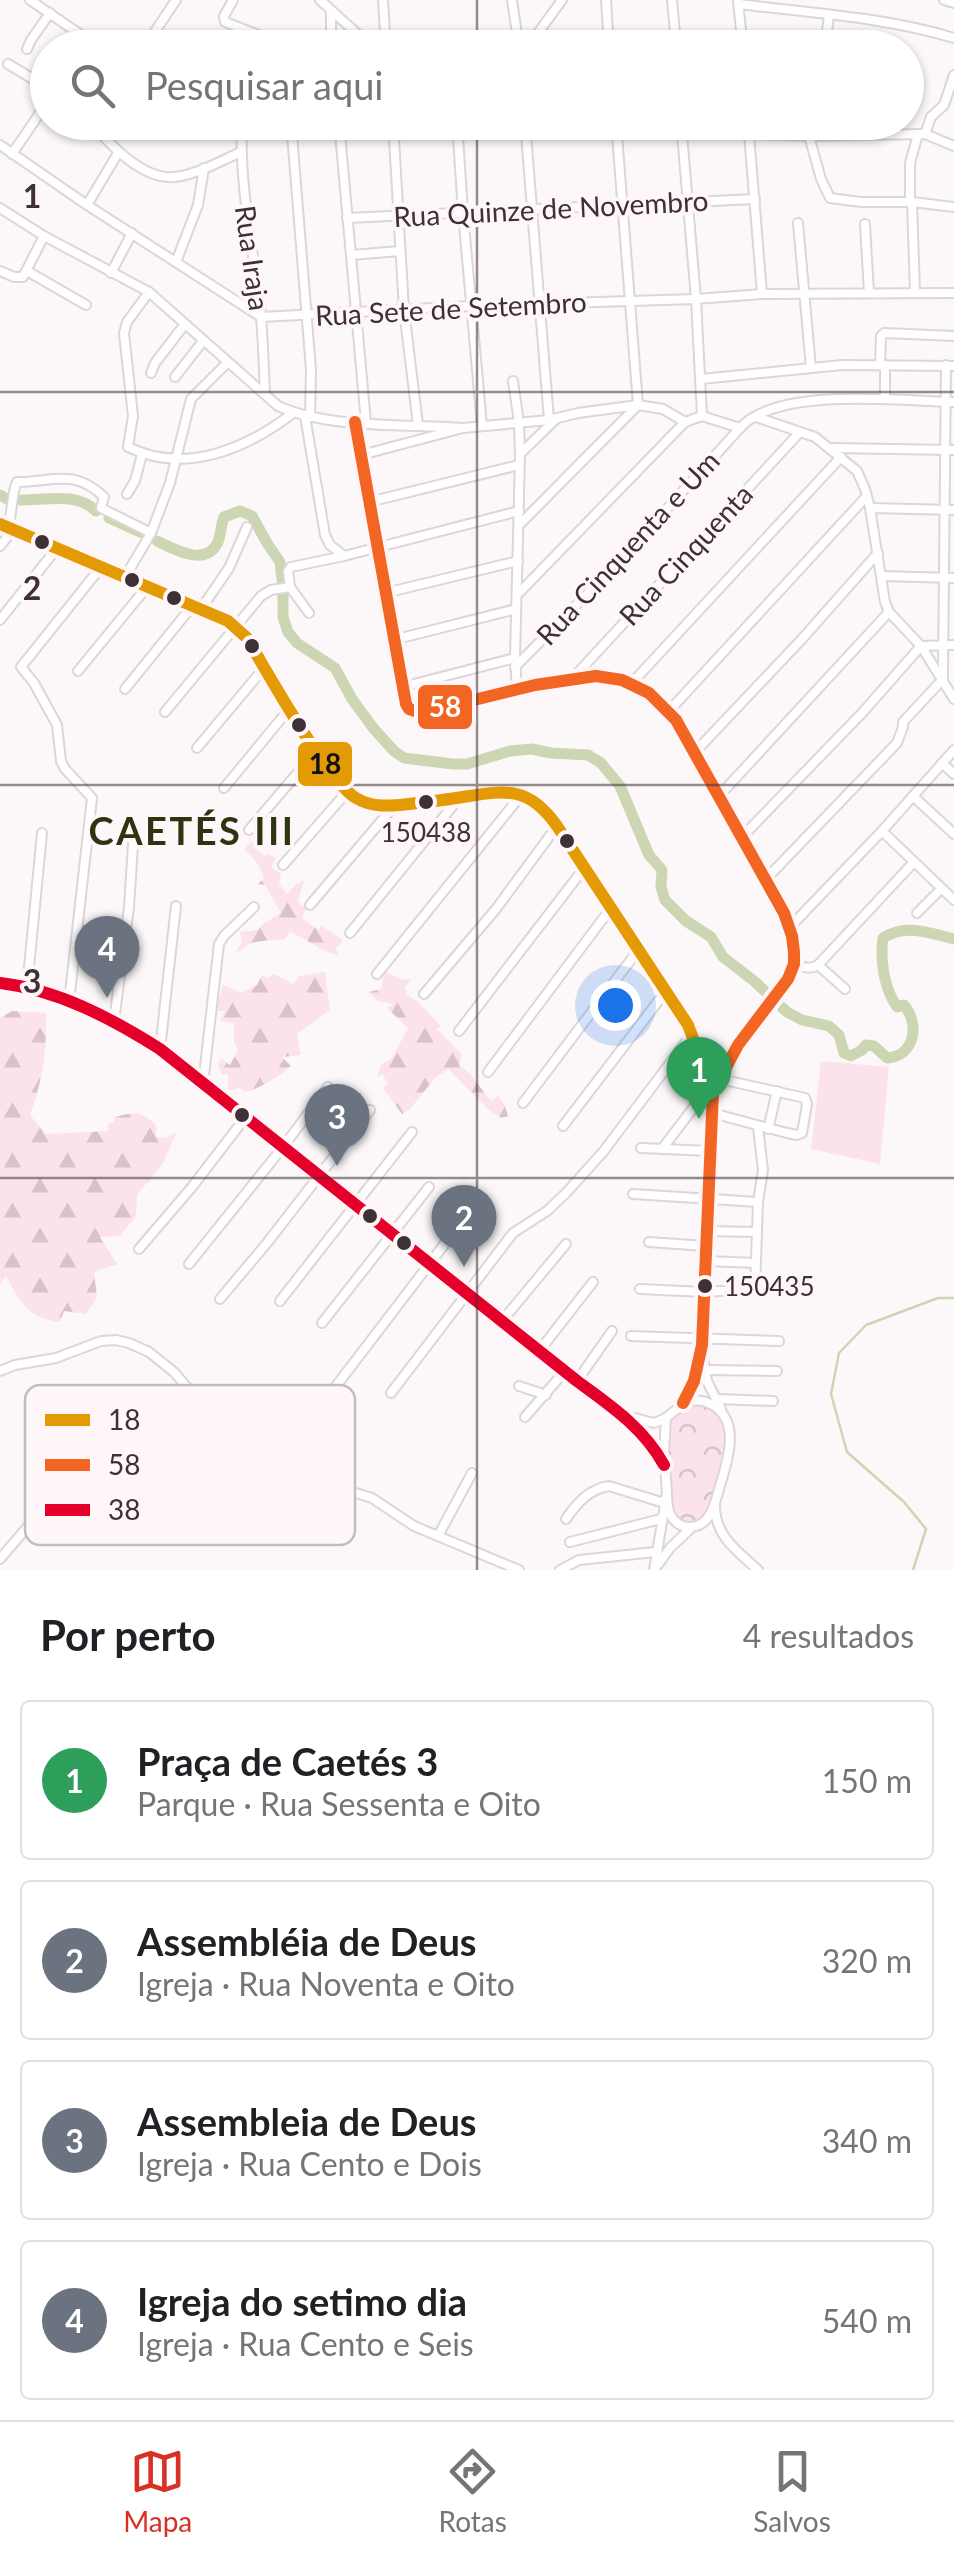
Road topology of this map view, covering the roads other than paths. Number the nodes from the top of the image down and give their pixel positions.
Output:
1 (30, 0) edge
2 (176, 0) edge
3 (233, 0) edge
4 (320, 0) edge
5 (383, 0) edge
6 (512, 0) edge
7 (562, 0) edge
8 (606, 0) edge
9 (672, 0) edge
10 (944, 0) edge
11 (738, 2) edge
12 (954, 3) edge
13 (330, 10) junction
14 (50, 14) junction
15 (829, 15) junction
16 (37, 30) edge
17 (74, 30) edge
18 (156, 30) edge
19 (246, 30) edge
20 (331, 30) edge
21 (353, 30) edge
22 (385, 30) edge
23 (516, 30) edge
24 (540, 30) edge
25 (608, 30) edge
26 (675, 30) edge
27 (741, 30) edge
28 (827, 30) edge
29 (954, 38) edge
30 (30, 43) edge
31 (27, 49) dead end
32 (8, 64) dead end
33 (30, 77) edge
34 (953, 79) edge
35 (30, 127) edge
36 (924, 129) edge
37 (924, 135) edge
38 (107, 140) edge
39 (241, 140) edge
40 (292, 140) edge
41 (341, 140) edge
42 (394, 140) edge
43 (458, 140) edge
44 (526, 140) edge
45 (617, 140) edge
46 (683, 140) edge
47 (750, 140) edge
48 (810, 140) edge
49 (919, 140) edge
50 (0, 144) edge
51 (954, 146) edge
52 (241, 152) junction
53 (118, 153) junction
54 (12, 154) junction
55 (204, 168) junction
56 (755, 200) junction
57 (911, 202) junction
58 (689, 204) junction
59 (87, 205) junction
60 (622, 206) junction
61 (954, 207) edge
62 (532, 210) junction
63 (4, 211) edge
64 (463, 213) junction
65 (397, 216) junction
66 (348, 218) junction
67 (798, 223) dead end
68 (864, 224) dead end
69 (0, 226) edge
70 (132, 233) junction
71 (44, 236) junction
72 (400, 251) junction
73 (351, 255) junction
74 (176, 262) junction
75 (0, 271) edge
76 (27, 271) junction
77 (110, 273) junction
78 (149, 292) junction
79 (915, 292) junction
80 (954, 292) edge
81 (869, 293) junction
82 (762, 294) junction
83 (804, 294) junction
84 (696, 299) junction
85 (631, 301) junction
86 (542, 304) junction
87 (86, 305) dead end
88 (471, 306) junction
89 (404, 310) junction
90 (354, 312) junction
91 (306, 316) junction
92 (261, 317) junction
93 (185, 324) junction
94 (954, 336) edge
95 (203, 342) junction
96 (228, 362) junction
97 (882, 365) junction
98 (950, 366) edge
99 (810, 368) junction
100 (152, 373) dead end
101 (175, 377) dead end
102 (700, 379) junction
103 (513, 381) dead end
104 (265, 394) junction
105 (885, 399) junction
106 (950, 402) edge
107 (638, 405) junction
108 (293, 413) junction
109 (307, 416) junction
110 (702, 416) junction
111 (756, 417) junction
112 (553, 420) junction
113 (355, 422) junction
114 (685, 422) junction
115 (519, 423) junction
116 (366, 424) junction
117 (418, 425) junction
118 (482, 426) junction
119 (463, 428) junction
120 (740, 428) junction
121 (800, 432) junction
122 (831, 448) junction
123 (950, 450) edge
124 (142, 454) junction
125 (361, 456) junction
126 (842, 457) junction
127 (176, 458) junction
128 (519, 460) junction
129 (127, 494) dead end
130 (866, 497) junction
131 (368, 502) junction
132 (870, 508) junction
133 (949, 510) edge
134 (519, 511) junction
135 (519, 525) junction
136 (246, 526) dead end
137 (7, 527) edge
138 (151, 533) junction
139 (0, 546) edge
140 (57, 548) junction
141 (376, 548) junction
142 (878, 552) junction
143 (344, 556) junction
144 (518, 561) junction
145 (102, 567) junction
146 (881, 576) junction
147 (124, 577) junction
148 (949, 578) edge
149 (290, 586) junction
150 (147, 587) junction
151 (385, 593) junction
152 (517, 595) junction
153 (197, 607) junction
154 (516, 609) junction
155 (889, 612) junction
156 (309, 613) dead end
157 (0, 620) edge
158 (236, 626) junction
159 (393, 640) junction
160 (942, 644) junction
161 (954, 645) edge
162 (920, 646) junction
163 (515, 662) junction
164 (264, 668) junction
165 (78, 671) dead end
166 (573, 678) junction
167 (942, 680) junction
168 (632, 684) junction
169 (402, 687) junction
170 (125, 689) dead end
171 (516, 689) junction
172 (954, 699) edge
173 (290, 708) junction
174 (669, 710) junction
175 (165, 712) dead end
176 (197, 748) dead end
177 (316, 750) junction
178 (954, 750) edge
179 (695, 752) junction
180 (942, 762) junction
181 (954, 774) edge
182 (224, 788) dead end
183 (347, 792) junction
184 (522, 794) junction
185 (718, 796) junction
186 (914, 796) junction
187 (459, 798) junction
188 (394, 806) junction
189 (558, 826) junction
190 (134, 829) dead end
191 (249, 830) dead end
192 (882, 830) junction
193 (42, 833) dead end
194 (954, 834) edge
195 (742, 837) junction
196 (914, 862) junction
197 (283, 865) dead end
198 (585, 866) junction
199 (766, 879) junction
200 (942, 889) junction
201 (954, 900) edge
202 (176, 906) dead end
203 (310, 906) dead end
204 (254, 907) dead end
205 (612, 908) junction
206 (917, 913) dead end
207 (790, 927) junction
208 (350, 934) dead end
209 (639, 950) junction
210 (794, 964) junction
211 (818, 964) junction
212 (377, 974) dead end
213 (0, 983) edge
214 (27, 988) junction
215 (845, 989) dead end
216 (666, 991) junction
217 (424, 994) dead end
218 (69, 1002) junction
219 (114, 1021) junction
220 (459, 1031) dead end
221 (692, 1034) junction
222 (160, 1049) junction
223 (488, 1072) dead end
224 (203, 1084) junction
225 (715, 1086) junction
226 (328, 1087) dead end
227 (777, 1091) junction
228 (522, 1104) dead end
229 (370, 1110) dead end
230 (712, 1114) junction
231 (245, 1118) junction
232 (563, 1126) dead end
233 (763, 1128) junction
234 (412, 1132) dead end
235 (283, 1147) junction
236 (641, 1148) dead end
237 (662, 1149) junction
238 (710, 1151) junction
239 (319, 1175) junction
240 (428, 1188) dead end
241 (633, 1194) dead end
242 (708, 1199) junction
243 (758, 1202) junction
244 (357, 1205) junction
245 (469, 1212) dead end
246 (707, 1230) junction
247 (756, 1232) junction
248 (392, 1234) junction
249 (649, 1242) dead end
250 (566, 1244) dead end
251 (706, 1246) junction
252 (139, 1249) dead end
253 (706, 1261) junction
254 (430, 1263) junction
255 (756, 1263) junction
256 (188, 1264) dead end
257 (593, 1282) dead end
258 (640, 1289) dead end
259 (468, 1292) junction
260 (704, 1292) junction
261 (220, 1299) dead end
262 (280, 1301) dead end
263 (502, 1321) junction
264 (322, 1323) dead end
265 (612, 1331) dead end
266 (631, 1336) dead end
267 (780, 1341) dead end
268 (702, 1342) junction
269 (540, 1350) junction
270 (705, 1370) junction
271 (0, 1371) edge
272 (565, 1371) junction
273 (777, 1371) dead end
274 (577, 1381) junction
275 (185, 1385) edge
276 (337, 1385) edge
277 (519, 1386) dead end
278 (391, 1393) dead end
279 (546, 1395) junction
280 (717, 1399) junction
281 (773, 1401) dead end
282 (684, 1403) junction
283 (723, 1414) junction
284 (624, 1416) junction
285 (526, 1417) dead end
286 (666, 1418) junction
287 (664, 1465) junction
288 (472, 1473) dead end
289 (355, 1493) edge
290 (666, 1496) junction
291 (715, 1503) junction
292 (662, 1519) junction
293 (566, 1520) dead end
294 (694, 1527) junction
295 (25, 1530) edge
296 (438, 1536) junction
297 (725, 1538) junction
298 (570, 1542) dead end
299 (655, 1552) junction
300 (0, 1559) edge
301 (519, 1570) edge
302 (560, 1570) edge
303 (654, 1570) edge
304 (758, 1570) edge

1 - 14 street
2 - 18 street
3 - 19 street
4 - 13 street
5 - 22 street
6 - 23 street
7 - 24 street
8 - 25 street
9 - 26 street
10 - 12 street
11 - 15 street
11 - 27 street
13 - 20 street
13 - 21 street
14 - 16 street
14 - 17 street
15 - 28 street
15 - 29 street
30 - 31 street
32 - 33 street
34 - 36 street
35 - 54 street
37 - 51 street
38 - 53 street
39 - 52 street, Rua Iraja
40 - 91 street
41 - 66 street
42 - 65 street
43 - 64 street
44 - 62 street
45 - 60 street
46 - 58 street
47 - 56 street
48 - 57 street
49 - 57 street
50 - 54 street
52 - 55 street
52 - 92 street, Rua Iraja
53 - 55 street
53 - 59 street
54 - 59 street
55 - 74 street
56 - 58 street, Rua Quinze de Novembro
56 - 82 street
57 - 61 street
57 - 79 street
58 - 60 street, Rua Quinze de Novembro
58 - 84 street
59 - 70 street
60 - 62 street, Rua Quinze de Novembro
60 - 85 street
62 - 64 street, Rua Quinze de Novembro
62 - 86 street
63 - 69 street
63 - 71 street
64 - 65 street, Rua Quinze de Novembro
64 - 88 street
65 - 66 street, Rua Quinze de Novembro
65 - 72 street
66 - 73 street
67 - 83 street
68 - 81 street
70 - 74 street
70 - 77 street
71 - 76 street
71 - 77 street
72 - 73 street
72 - 89 street
73 - 90 street
74 - 92 street
75 - 76 street
76 - 87 street
77 - 78 street
78 - 93 street
78 - 124 street
79 - 80 street, Rua Sete de Setembro
79 - 81 street, Rua Sete de Setembro
81 - 83 street, Rua Sete de Setembro
82 - 83 street, Rua Sete de Setembro
82 - 84 street, Rua Sete de Setembro
83 - 99 street
84 - 85 street, Rua Sete de Setembro
84 - 102 street
85 - 86 street, Rua Sete de Setembro
85 - 107 street
86 - 88 street, Rua Sete de Setembro
86 - 112 street
88 - 89 street, Rua Sete de Setembro
88 - 118 street
89 - 90 street, Rua Sete de Setembro
89 - 117 street
90 - 91 street, Rua Sete de Setembro
90 - 116 street
91 - 92 street, Rua Sete de Setembro
91 - 109 street
92 - 104 street, Rua Iraja
93 - 95 street
93 - 100 street
94 - 97 street
95 - 96 street
95 - 101 street
96 - 104 street
96 - 127 street
97 - 98 street
97 - 99 street
97 - 105 street
98 - 106 street
99 - 102 street
102 - 110 street
103 - 115 street
104 - 108 street
105 - 106 street, Rua Cinquenta e Um
105 - 111 street, Rua Cinquenta e Um
106 - 123 street
107 - 112 street
107 - 114 street
107 - 135 street
108 - 109 street
108 - 127 street
109 - 113 street
109 - 143 street
110 - 114 street
110 - 120 street
111 - 120 street, Rua Cinquenta e Um
111 - 121 street
112 - 115 street
112 - 128 street
113 - 116 street
113 - 125 street
114 - 152 street
115 - 118 street
115 - 128 street
116 - 117 street
117 - 119 street
118 - 119 street
119 - 125 street
120 - 163 street, Rua Cinquenta e Um
121 - 122 street
121 - 166 street, Rua Cinquenta
122 - 123 street
122 - 126 street
123 - 133 street
124 - 127 street
124 - 129 street
125 - 131 street
126 - 130 street
126 - 168 street
127 - 138 street
128 - 131 street
128 - 134 street
130 - 132 street
130 - 174 street
131 - 141 street
132 - 133 street
132 - 142 street
133 - 148 street
134 - 135 street
134 - 141 street
135 - 144 street
136 - 153 street
137 - 138 street
137 - 139 street
137 - 140 street
138 - 147 street
140 - 145 street
140 - 157 street
141 - 143 street
141 - 151 street
142 - 146 street
142 - 179 street
143 - 149 street
144 - 151 street
144 - 152 street
145 - 147 street
145 - 218 street
146 - 148 street
146 - 155 street
147 - 150 street
148 - 160 street
149 - 156 street
149 - 158 street
150 - 153 street
150 - 165 street
151 - 159 street
152 - 154 street
153 - 158 street
153 - 170 street
154 - 159 street
154 - 163 street
155 - 162 street
155 - 185 street
158 - 164 street
158 - 175 street
159 - 169 street
160 - 161 street
160 - 162 street
160 - 167 street
162 - 167 street
162 - 195 street
163 - 169 street
163 - 171 street
164 - 173 street
164 - 176 street
166 - 168 street
166 - 171 street
167 - 172 street
167 - 199 street
168 - 174 street
169 - 171 street
173 - 177 street
173 - 182 street
174 - 179 street
177 - 183 street
177 - 191 street
178 - 180 street
179 - 185 street
180 - 181 street
180 - 186 street
183 - 188 street
183 - 197 street
184 - 187 street
184 - 189 street
184 - 212 street
185 - 195 street
186 - 192 street
186 - 194 street
187 - 188 street
187 - 208 street
188 - 203 street
189 - 198 street
189 - 217 street
190 - 219 street
192 - 196 street
192 - 207 street
193 - 214 street
195 - 199 street
196 - 200 street
196 - 211 street
198 - 205 street
198 - 220 street
199 - 207 street
200 - 201 street
200 - 206 street
202 - 222 street
204 - 224 street
205 - 209 street
205 - 223 street
207 - 210 street
209 - 216 street
209 - 228 street
210 - 211 street
210 - 225 street
211 - 215 street
213 - 214 street
214 - 218 street
216 - 221 street
216 - 232 street
218 - 219 street
219 - 222 street
221 - 225 street
221 - 259 street
222 - 224 street
224 - 231 street
225 - 227 street
225 - 230 street
225 - 237 street
226 - 235 street
227 - 233 street
227 - 233 street
229 - 239 street
230 - 233 street
230 - 238 street
231 - 235 street
231 - 252 street
233 - 243 street
234 - 244 street
235 - 239 street
235 - 256 street
236 - 237 street
237 - 238 street
238 - 242 street
239 - 244 street
239 - 261 street
240 - 248 street
241 - 242 street
242 - 243 street
242 - 246 street
243 - 247 street
244 - 248 street
244 - 262 street
245 - 254 street
246 - 247 street
246 - 251 street
247 - 255 street
248 - 254 street
248 - 264 street
249 - 251 street
250 - 263 street
251 - 253 street
253 - 255 street
253 - 260 street
254 - 259 street
254 - 276 street
255 - 260 street
257 - 269 street
258 - 260 street
259 - 263 street
259 - 278 street
260 - 268 street
263 - 269 street
265 - 274 street
266 - 268 street
267 - 268 street
268 - 270 street
268 - 282 street
269 - 272 street
270 - 273 street
270 - 280 street
271 - 275 street
272 - 274 street
272 - 279 street
274 - 284 street
277 - 279 street
279 - 285 street
280 - 281 street
280 - 283 street
282 - 283 street
282 - 286 street
283 - 291 street
284 - 286 street
284 - 287 street
286 - 287 street
287 - 290 street
288 - 296 street
289 - 296 street
290 - 292 street
290 - 293 street
290 - 294 street
291 - 294 street
291 - 297 street
292 - 298 street
292 - 299 street
294 - 297 street
294 - 303 street
295 - 300 street
296 - 301 street
297 - 304 street
299 - 302 street
299 - 303 street

